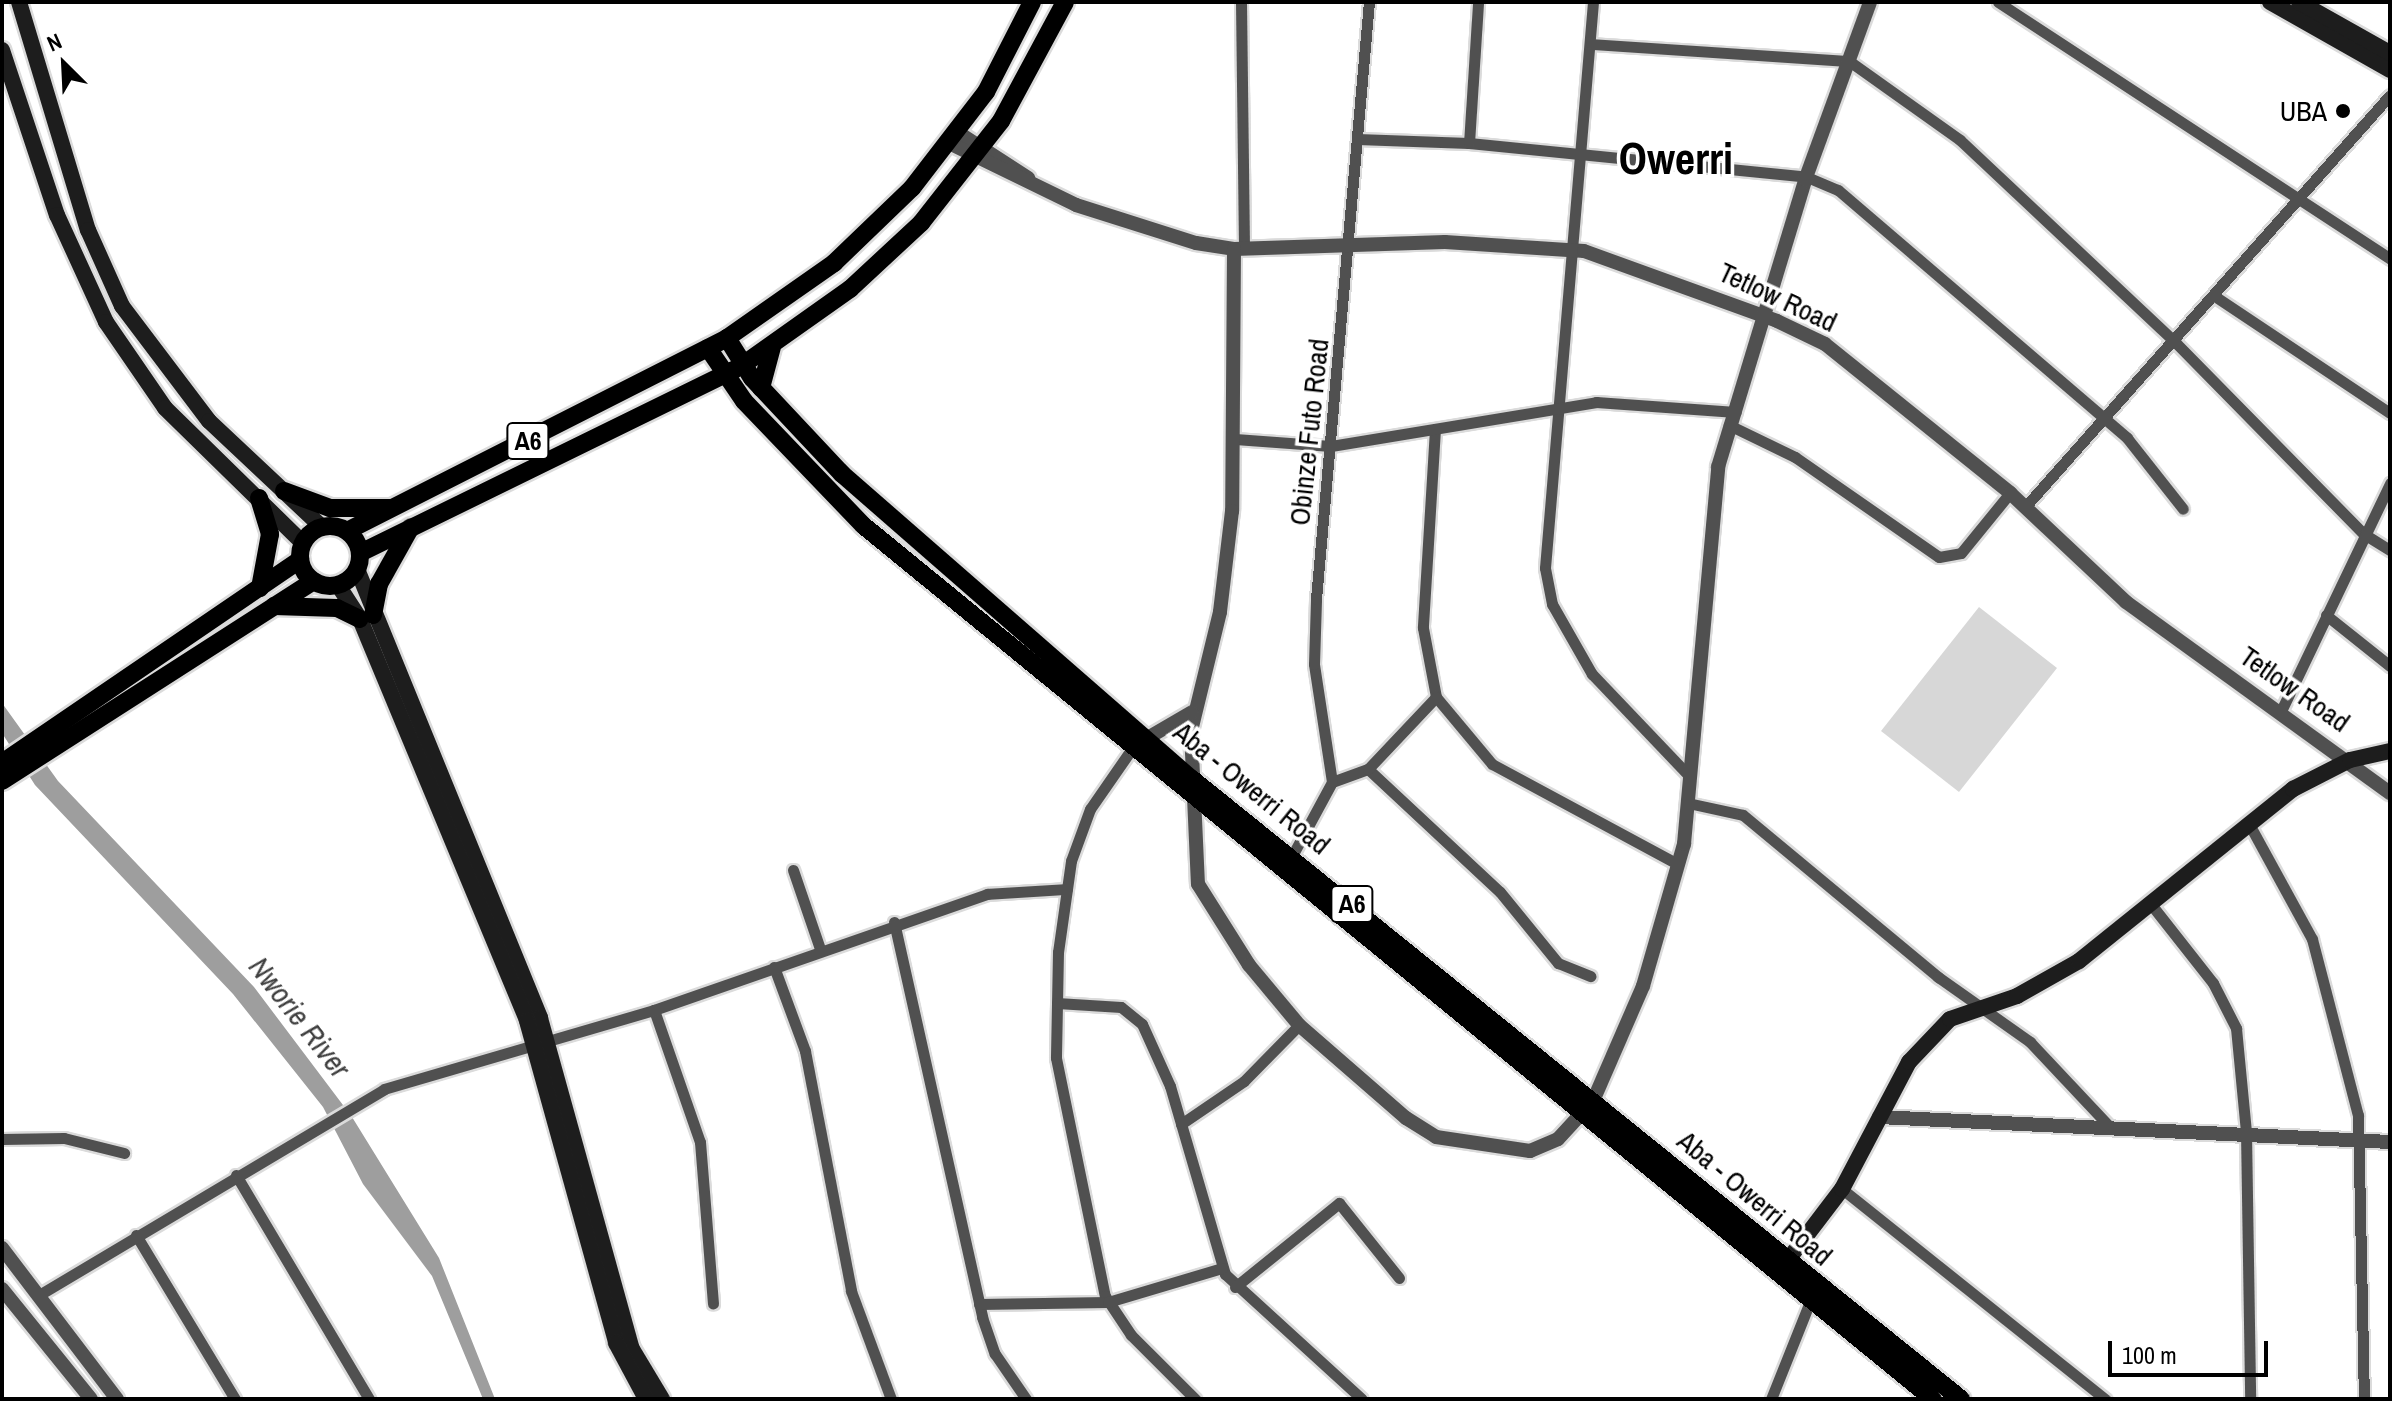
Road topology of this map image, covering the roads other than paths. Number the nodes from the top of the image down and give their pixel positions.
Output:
1 (19, 2) edge
2 (1032, 2) edge
3 (1065, 2) edge
4 (1241, 2) edge
5 (1369, 2) edge
6 (1478, 2) edge
7 (1593, 2) edge
8 (1870, 2) edge
9 (1998, 2) edge
10 (2270, 2) edge
11 (2299, 2) edge
12 (1591, 44) junction
13 (2, 50) edge
14 (2390, 53) edge
15 (1849, 61) junction
16 (2390, 70) edge
17 (2390, 95) edge
18 (953, 137) junction
19 (1357, 139) junction
20 (1469, 143) junction
21 (979, 154) junction
22 (1583, 154) junction
23 (1807, 177) junction
24 (2302, 201) junction
25 (1351, 245) junction
26 (1239, 249) junction
27 (1571, 250) junction
28 (2390, 259) edge
29 (2216, 297) junction
30 (1763, 314) junction
31 (727, 338) junction
32 (2176, 343) junction
33 (772, 347) junction
34 (708, 348) junction
35 (744, 364) junction
36 (726, 374) junction
37 (698, 388) junction
38 (761, 388) junction
39 (744, 401) junction
40 (1557, 407) junction
41 (2390, 413) edge
42 (1732, 418) junction
43 (2106, 421) junction
44 (1435, 429) junction
45 (1235, 439) junction
46 (1331, 446) junction
47 (485, 464) junction
48 (2390, 483) edge
49 (496, 487) junction
50 (284, 491) junction
51 (2010, 493) junction
52 (259, 498) junction
53 (2025, 507) junction
54 (392, 508) junction
55 (2183, 509) dead end
56 (322, 527) junction
57 (411, 527) junction
58 (347, 531) junction
59 (2364, 534) junction
60 (2390, 550) edge
61 (301, 552) junction
62 (358, 561) junction
63 (313, 581) junction
64 (338, 585) junction
65 (260, 588) junction
66 (272, 606) junction
67 (2326, 615) junction
68 (367, 617) junction
69 (2390, 666) edge
70 (1436, 697) junction
71 (2281, 711) junction
72 (1192, 712) junction
73 (82, 718) junction
74 (1139, 743) junction
75 (2390, 751) edge
76 (2350, 760) junction
77 (2, 763) edge
78 (1368, 769) junction
79 (1690, 777) junction
80 (1192, 779) junction
81 (2, 781) edge
82 (1332, 782) junction
83 (2390, 793) edge
84 (1194, 800) junction
85 (1688, 803) junction
86 (2249, 824) junction
87 (1292, 856) junction
88 (1678, 864) junction
89 (793, 870) dead end
90 (1067, 889) junction
91 (2150, 903) junction
92 (894, 922) junction
93 (820, 949) junction
94 (774, 967) junction
95 (1590, 976) dead end
96 (1057, 1003) junction
97 (1986, 1006) junction
98 (654, 1010) junction
99 (1299, 1025) junction
100 (542, 1046) junction
101 (1588, 1107) junction
102 (1879, 1117) junction
103 (1181, 1124) junction
104 (2109, 1126) junction
105 (2246, 1132) junction
106 (2, 1139) edge
107 (2360, 1140) junction
108 (2390, 1142) edge
109 (124, 1153) dead end
110 (236, 1175) junction
111 (1842, 1189) junction
112 (136, 1235) junction
113 (2, 1248) edge
114 (1222, 1268) junction
115 (1781, 1269) junction
116 (1399, 1278) dead end
117 (1235, 1287) junction
118 (2, 1289) edge
119 (39, 1295) junction
120 (1108, 1302) junction
121 (713, 1303) dead end
122 (979, 1304) junction
123 (1809, 1304) junction
124 (91, 1399) edge
125 (117, 1399) edge
126 (235, 1399) edge
127 (369, 1399) edge
128 (646, 1399) edge
129 (662, 1399) edge
130 (891, 1399) edge
131 (1026, 1399) edge
132 (1195, 1399) edge
133 (1362, 1399) edge
134 (1771, 1399) edge
135 (1933, 1399) edge
136 (1961, 1399) edge
137 (2105, 1399) edge
138 (2250, 1399) edge
139 (2364, 1399) edge

1 - 50 main road
2 - 18 main road
3 - 21 main road
4 - 26 street
5 - 19 street, Obinze Futo Road
6 - 20 street
7 - 12 street
8 - 15 street
9 - 24 street
10 - 16 main road
11 - 14 main road
12 - 15 street
12 - 22 street
13 - 52 main road
15 - 23 street
15 - 32 street
17 - 24 street
18 - 21 street, Tetlow Road
18 - 31 main road
19 - 20 street
19 - 25 street, Obinze Futo Road
20 - 22 street
21 - 26 street, Tetlow Road
21 - 33 main road
22 - 23 street
22 - 27 street
23 - 30 street
23 - 43 street
24 - 28 street
24 - 29 street
25 - 26 street, Tetlow Road
25 - 27 street, Tetlow Road
25 - 46 street, Obinze Futo Road
26 - 45 street
27 - 30 street, Tetlow Road
27 - 40 street
29 - 32 street
29 - 41 street
30 - 42 street
30 - 51 street, Tetlow Road
31 - 34 main road, A6
31 - 35 main road, Aba - Owerri Road / A6
32 - 43 street
32 - 59 street
33 - 35 main road
33 - 38 main road
34 - 36 main road, Aba - Owerri Road / A6
34 - 47 main road, A6
35 - 36 main road, A6
35 - 38 main road, Aba - Owerri Road / A6
36 - 37 main road, A6
36 - 39 main road, Aba - Owerri Road / A6
37 - 39 main road, A6
37 - 49 main road, A6
38 - 74 main road, Aba - Owerri Road / A6
39 - 74 main road, Aba - Owerri Road / A6
40 - 42 street
40 - 44 street
40 - 79 street
42 - 51 street
42 - 79 street
43 - 53 street
43 - 55 street
44 - 46 street
44 - 70 street
45 - 46 street
45 - 72 street
46 - 82 street, Obinze Futo Road
47 - 49 main road
47 - 54 main road, A6
48 - 59 street
49 - 57 main road, A6
50 - 54 main road
50 - 56 main road
51 - 53 street, Tetlow Road
52 - 61 main road
52 - 65 main road
53 - 71 street, Tetlow Road
54 - 58 main road, A6
56 - 58 main road
56 - 61 main road
57 - 62 main road, A6
57 - 68 main road
58 - 62 main road
59 - 60 street
59 - 67 street
61 - 63 main road
61 - 65 main road
62 - 64 main road, A6
62 - 68 main road
63 - 64 main road
63 - 66 main road
64 - 68 main road
65 - 73 main road
66 - 68 main road
66 - 73 main road
67 - 69 street
67 - 71 street
68 - 100 main road
70 - 78 street
70 - 88 street
71 - 76 street, Tetlow Road
72 - 74 street
72 - 80 street
73 - 77 main road
73 - 81 main road
74 - 80 main road, Aba - Owerri Road / A6
74 - 84 main road, Aba - Owerri Road / A6
74 - 90 street
75 - 76 main road
76 - 83 street, Tetlow Road
76 - 86 main road
78 - 82 street
78 - 95 street
79 - 85 street
80 - 84 street
80 - 87 main road, Aba - Owerri Road / A6
82 - 87 street
84 - 99 street
84 - 101 main road, Aba - Owerri Road / A6
85 - 88 street
85 - 97 street
86 - 91 main road
86 - 107 street
87 - 101 main road, Aba - Owerri Road / A6
88 - 101 street
89 - 93 street
90 - 92 street
90 - 96 street
91 - 97 main road
91 - 105 street
92 - 93 street
92 - 122 street
93 - 94 street
94 - 98 street
94 - 130 street
96 - 103 street
96 - 120 street
97 - 102 main road
97 - 104 street
98 - 100 street
98 - 121 street
99 - 101 street
99 - 103 street
100 - 110 street
100 - 128 main road
100 - 129 main road
101 - 115 main road, Aba - Owerri Road / A6
102 - 104 street
102 - 111 main road
103 - 114 street
104 - 105 street
105 - 107 street
105 - 138 street
106 - 109 street
107 - 108 street
107 - 139 street
110 - 112 street
110 - 127 street
111 - 115 main road
111 - 137 street
112 - 119 street
112 - 126 street
113 - 119 street
114 - 117 street
114 - 120 street
115 - 123 main road, Aba - Owerri Road / A6
115 - 136 main road, Aba - Owerri Road / A6
116 - 117 street
117 - 133 street
118 - 124 street
119 - 125 street
120 - 122 street
120 - 132 street
122 - 131 street
123 - 134 street
123 - 135 main road, Aba - Owerri Road / A6

